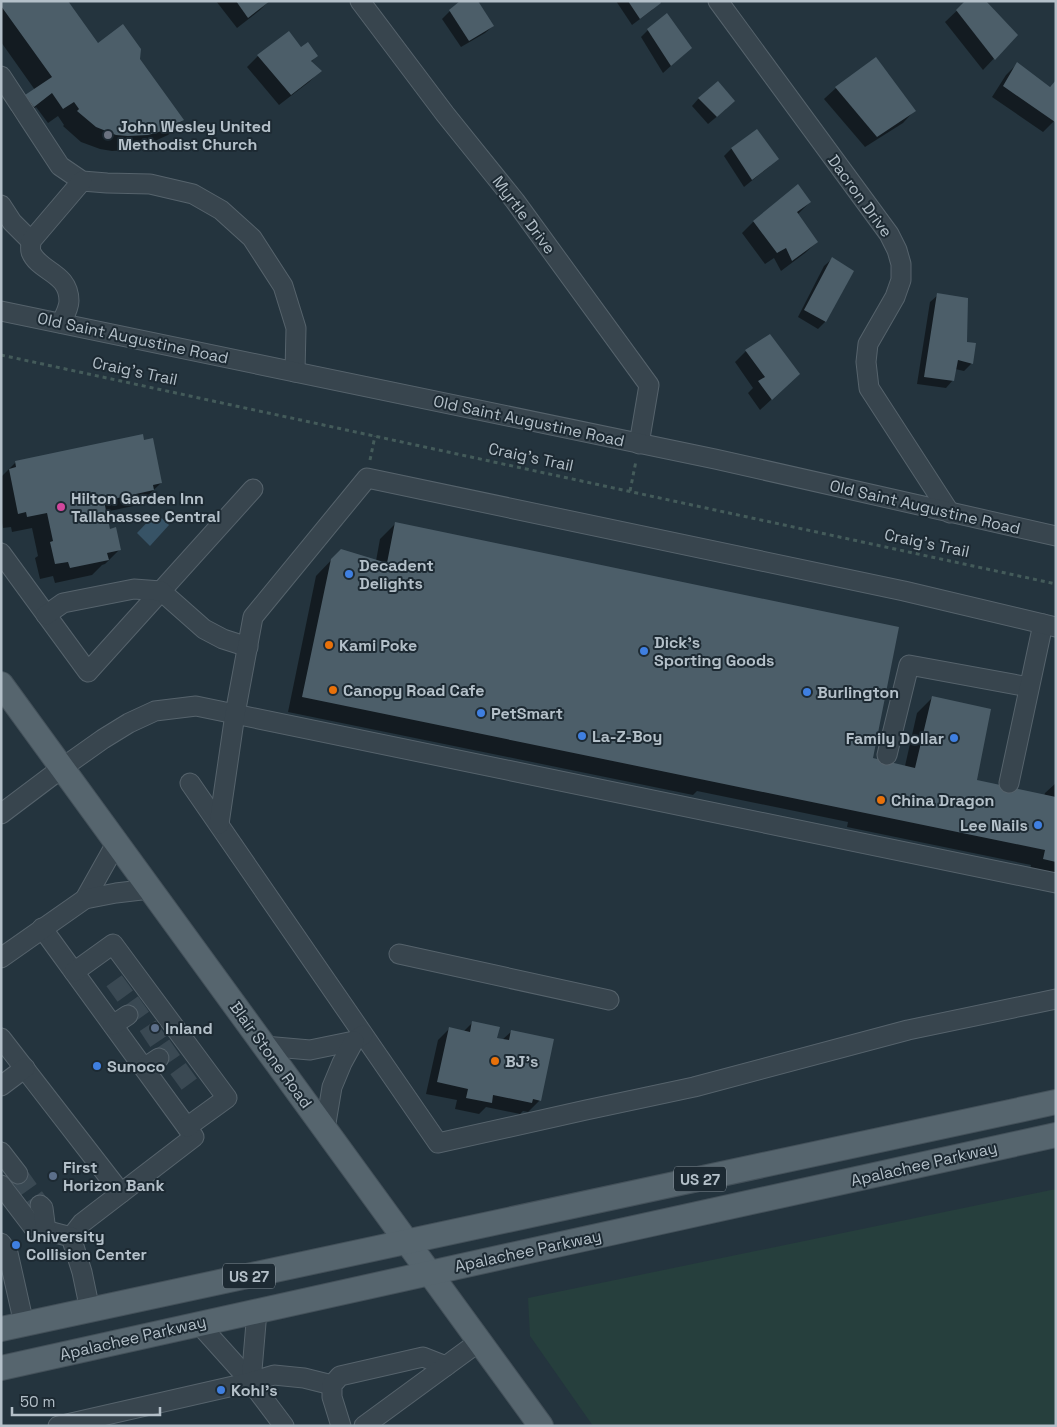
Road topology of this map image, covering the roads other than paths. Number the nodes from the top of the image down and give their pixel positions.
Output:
1 (360, 1) edge
2 (718, 1) edge
3 (1, 76) edge
4 (82, 181) junction
5 (1, 204) edge
6 (31, 240) junction
7 (1, 311) edge
8 (61, 323) junction
9 (295, 372) junction
10 (639, 444) junction
11 (253, 489) dead end
12 (950, 513) junction
13 (1056, 536) edge
14 (1, 553) edge
15 (161, 591) junction
16 (46, 615) junction
17 (1049, 625) edge
18 (248, 648) junction
19 (1, 684) edge
20 (1029, 687) junction
21 (235, 714) junction
22 (886, 755) dead end
23 (62, 768) junction
24 (190, 783) dead end
25 (1009, 783) dead end
26 (1, 814) edge
27 (218, 824) junction
28 (117, 842) junction
29 (1056, 883) edge
30 (150, 888) junction
31 (85, 899) junction
32 (42, 928) junction
33 (399, 954) dead end
34 (1, 958) edge
35 (74, 972) junction
36 (1056, 999) edge
37 (609, 1000) dead end
38 (1, 1038) edge
39 (358, 1038) junction
40 (264, 1046) junction
41 (25, 1068) junction
42 (1, 1086) edge
43 (1056, 1102) edge
44 (187, 1127) junction
45 (326, 1129) junction
46 (1056, 1135) edge
47 (1031, 1140) junction
48 (1056, 1146) edge
49 (1, 1152) edge
50 (18, 1174) tunnel mouth
51 (1, 1185) edge
52 (121, 1193) junction
53 (40, 1205) tunnel mouth
54 (46, 1231) junction
55 (71, 1237) junction
56 (408, 1242) junction
57 (1, 1243) edge
58 (430, 1272) junction
59 (90, 1310) junction
60 (257, 1311) junction
61 (24, 1324) junction
62 (199, 1324) junction
63 (1, 1329) edge
64 (480, 1341) junction
65 (446, 1366) junction
66 (1, 1368) edge
67 (251, 1382) junction
68 (332, 1385) junction
69 (58, 1426) edge
70 (284, 1426) edge
71 (341, 1426) edge
72 (364, 1426) edge
73 (541, 1426) edge

1 - 10 street, Myrtle Drive
2 - 12 street, Dacron Drive
3 - 4 street
4 - 6 street
4 - 9 street
5 - 6 street
6 - 8 street
7 - 8 street, Old Saint Augustine Road
8 - 9 street, Old Saint Augustine Road
9 - 10 street, Old Saint Augustine Road
10 - 12 street, Old Saint Augustine Road
11 - 15 street
12 - 13 street, Old Saint Augustine Road
14 - 16 street
15 - 16 street
15 - 16 street
15 - 18 street
17 - 18 street
17 - 20 street
18 - 21 street
19 - 23 main road, Blair Stone Road
20 - 22 street
20 - 25 street
21 - 23 street
21 - 27 street
21 - 29 street
23 - 26 street
23 - 28 main road, Blair Stone Road
24 - 27 street
27 - 39 street
28 - 30 main road, Blair Stone Road
28 - 31 street
30 - 31 street
30 - 40 main road, Blair Stone Road
31 - 32 street
32 - 34 street
32 - 35 street
33 - 37 street
35 - 44 street
35 - 44 street
36 - 39 street
38 - 41 street
39 - 40 street
39 - 45 street
40 - 45 main road, Blair Stone Road
41 - 42 street
41 - 52 street
43 - 56 main road, Apalachee Parkway / US 27
44 - 52 street
45 - 56 main road, Blair Stone Road
46 - 47 main road, Apalachee Parkway / US 27
47 - 48 street
47 - 58 main road, Apalachee Parkway / US 27
49 - 50 street
51 - 54 street
52 - 55 street
53 - 54 street
54 - 55 street
55 - 59 street
56 - 58 main road, Blair Stone Road
56 - 59 main road, Apalachee Parkway / US 27
57 - 61 street
58 - 60 main road, Apalachee Parkway / US 27
58 - 64 main road, Blair Stone Road
59 - 61 main road, Apalachee Parkway / US 27
60 - 62 main road, Apalachee Parkway / US 27
60 - 67 street
61 - 63 main road, Apalachee Parkway / US 27
62 - 66 main road, Apalachee Parkway / US 27
62 - 67 street
64 - 65 street
64 - 73 main road, Blair Stone Road
65 - 68 street
65 - 72 street
67 - 68 street
67 - 69 street
67 - 70 street
68 - 71 street

